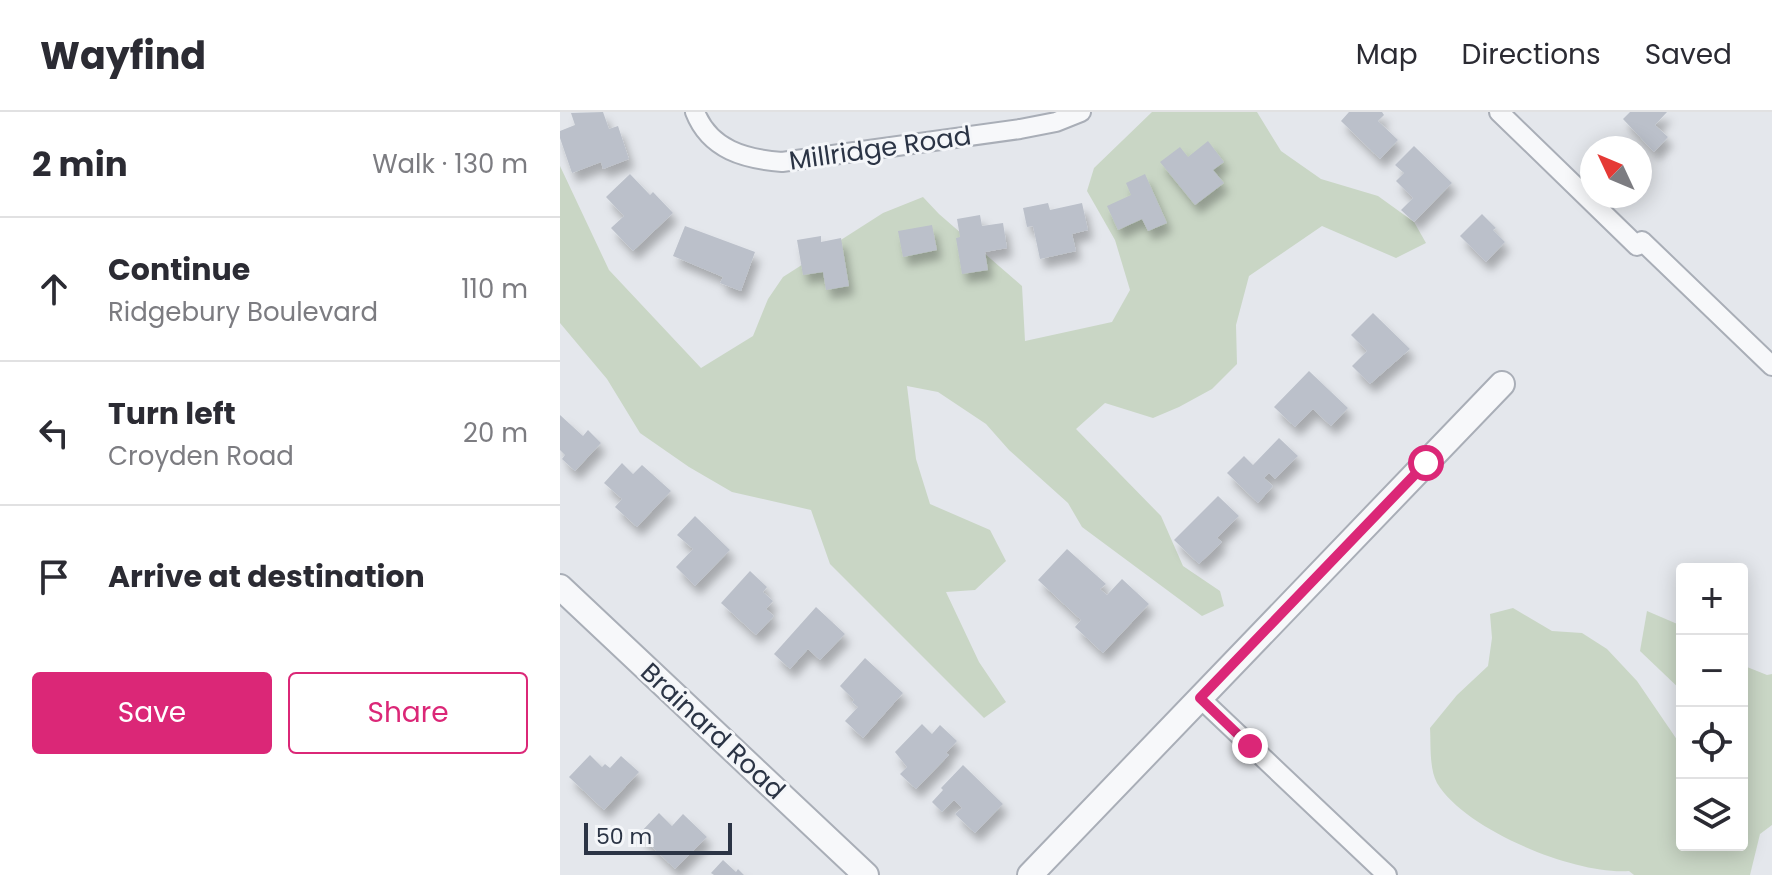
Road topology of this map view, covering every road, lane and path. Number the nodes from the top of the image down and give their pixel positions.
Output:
1 (695, 112) edge
2 (1081, 112) edge
3 (1499, 112) edge
4 (1772, 366) edge
5 (1502, 384) dead end
6 (560, 587) edge
7 (1200, 698) junction
8 (866, 875) edge
9 (1030, 875) edge
10 (1387, 875) edge

1 - 2 street, Millridge Road
3 - 4 street
5 - 7 street
6 - 8 street, Brainard Road
7 - 9 street
7 - 10 street

